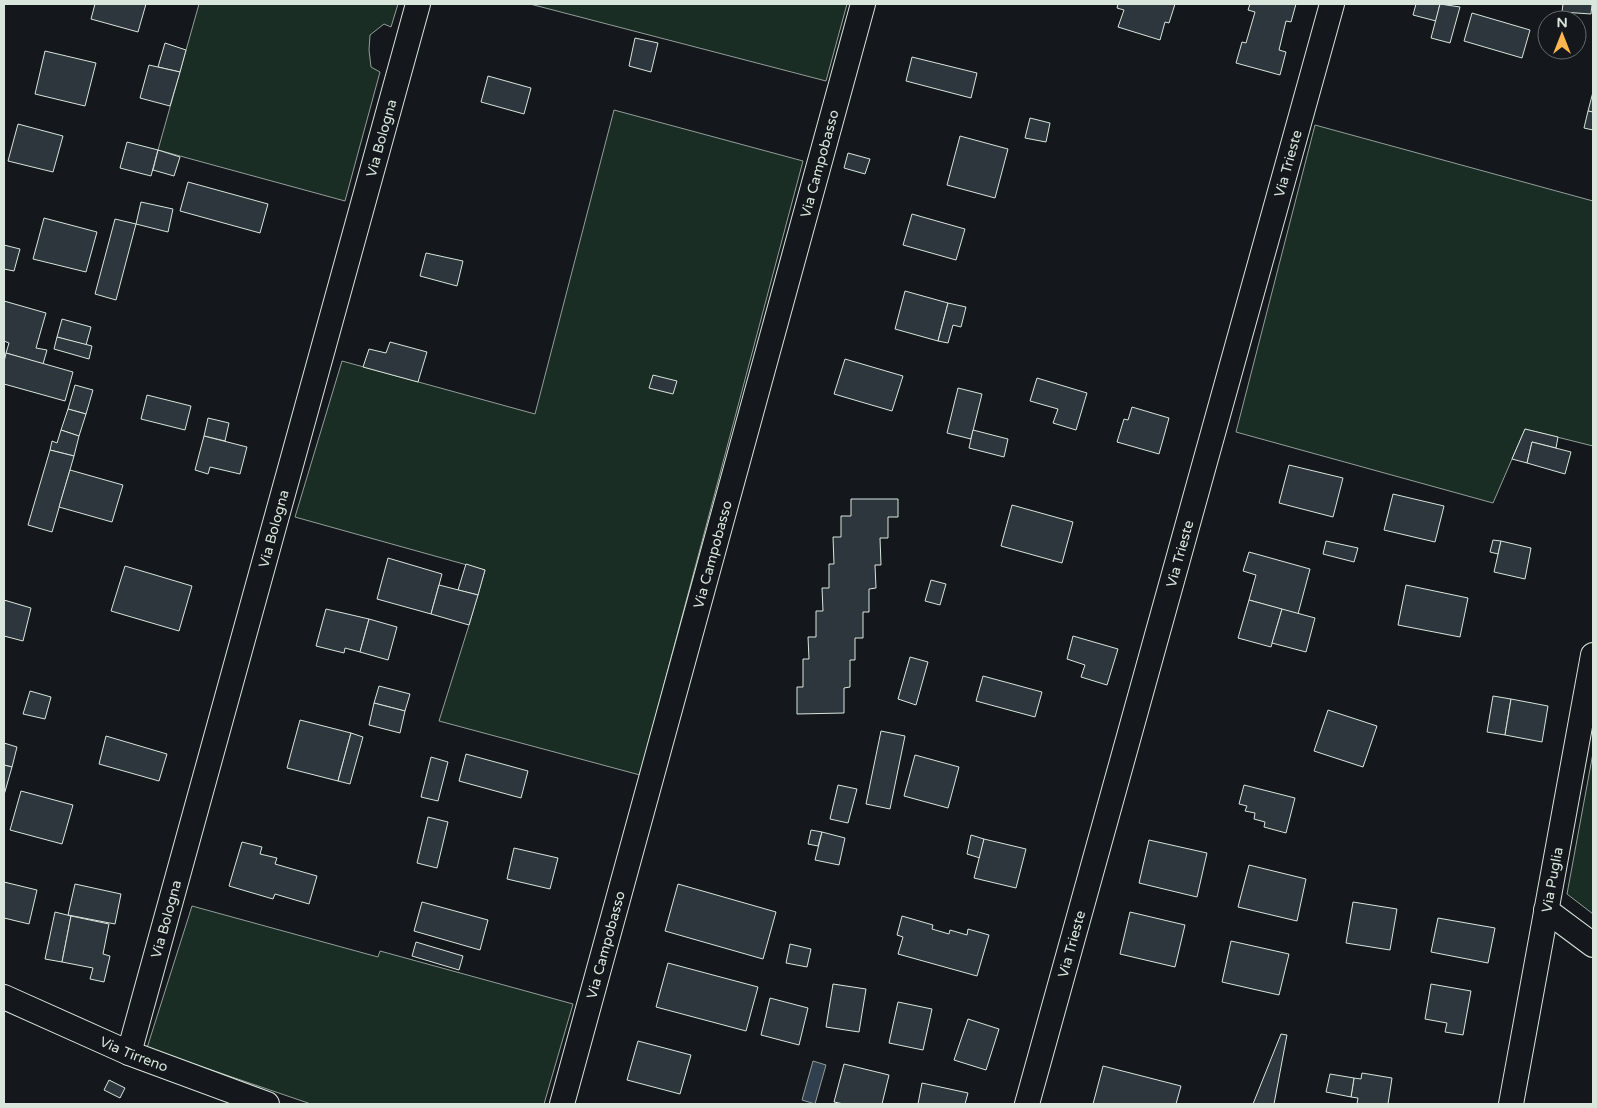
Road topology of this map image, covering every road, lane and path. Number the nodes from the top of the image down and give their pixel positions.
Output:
1 (418, 4) edge
2 (863, 4) edge
3 (1332, 4) edge
4 (1593, 662) edge
5 (1546, 910) junction
6 (1593, 945) edge
7 (4, 997) edge
8 (129, 1053) junction
9 (267, 1104) edge
10 (562, 1104) edge
11 (1027, 1104) edge
12 (1511, 1104) edge

1 - 8 street, Via Bologna
2 - 10 street, Via Campobasso
3 - 11 street, Via Trieste
4 - 5 street, Via Puglia
5 - 6 street
5 - 12 street, Via Puglia
7 - 8 street, Via Tirreno
8 - 9 street, Via Tirreno

